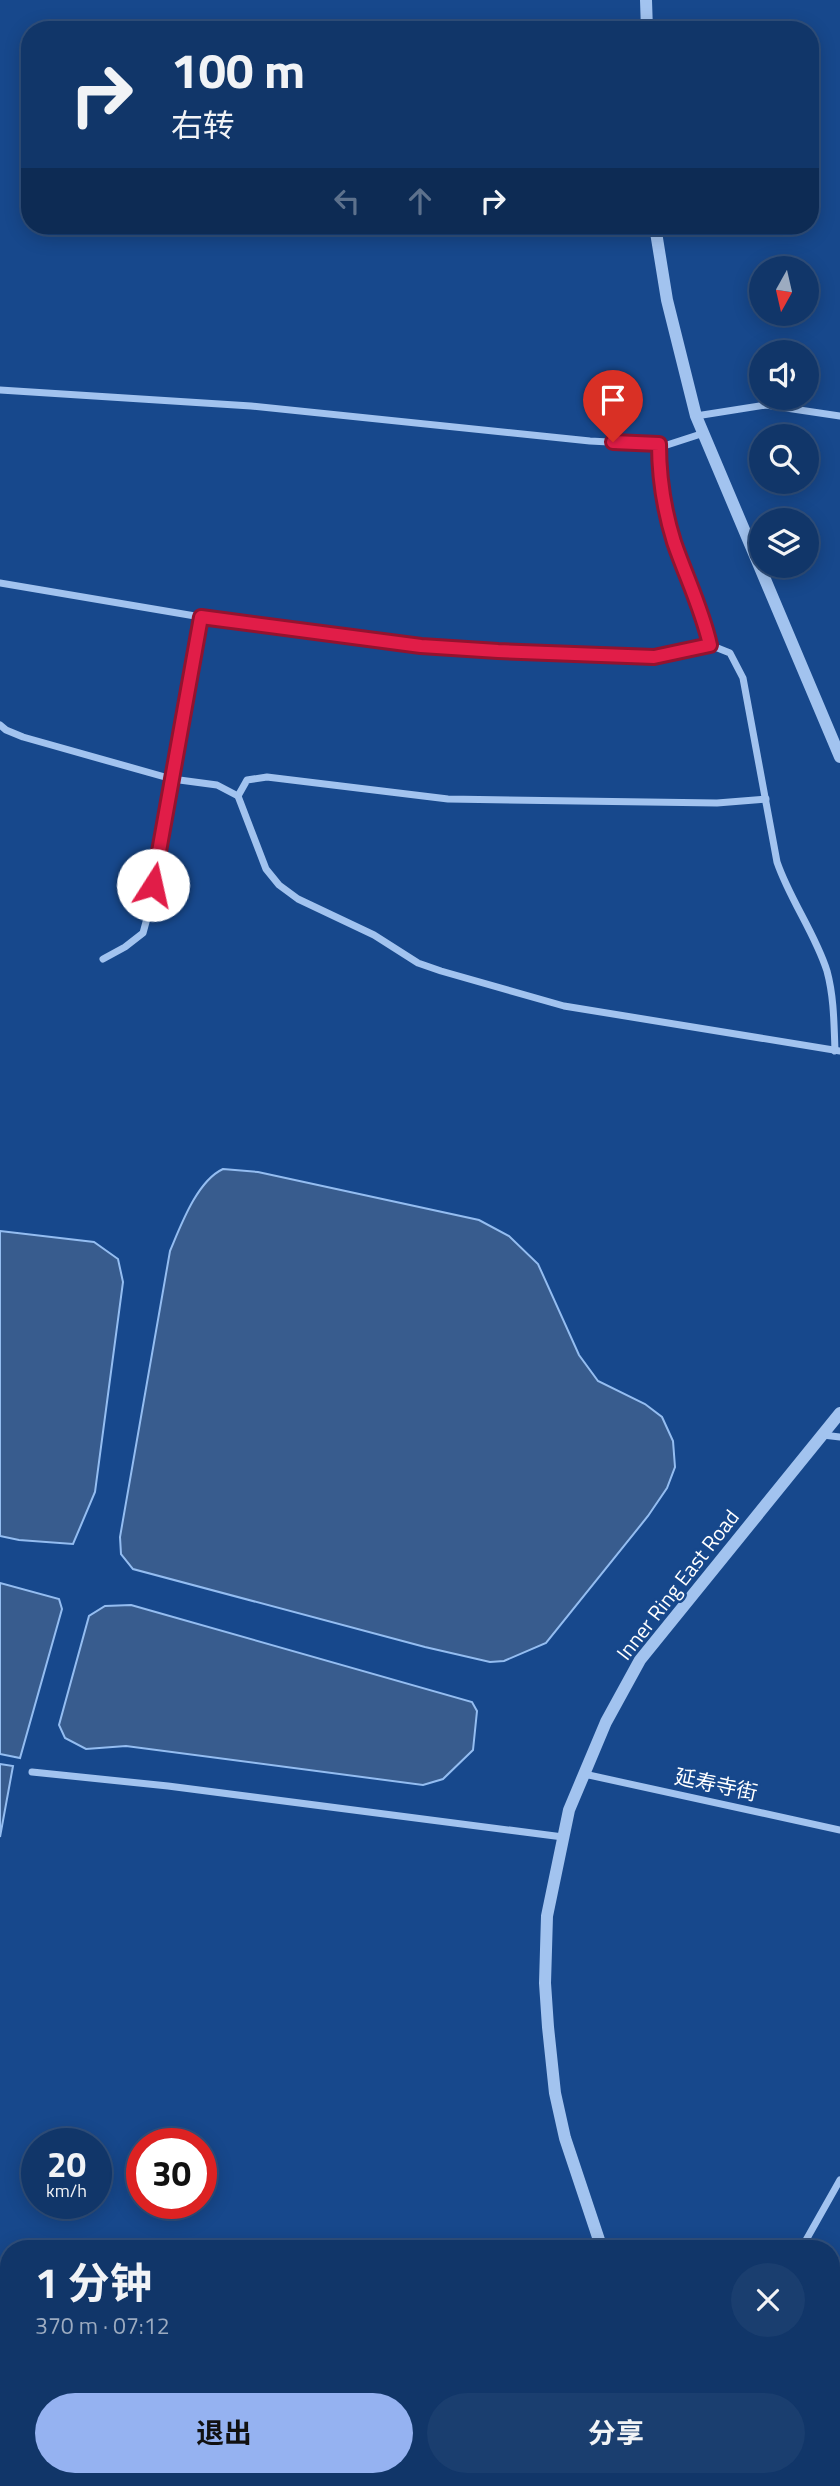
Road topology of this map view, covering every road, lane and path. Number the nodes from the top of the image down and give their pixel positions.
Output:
1 (646, 0) edge
2 (647, 21) edge
3 (656, 235) edge
4 (0, 390) edge
5 (696, 416) junction
6 (840, 416) edge
7 (705, 433) junction
8 (659, 444) junction
9 (0, 583) edge
10 (201, 617) junction
11 (710, 645) junction
12 (0, 725) edge
13 (840, 757) edge
14 (172, 779) junction
15 (238, 796) junction
16 (766, 799) junction
17 (103, 959) dead end
18 (837, 1051) edge
19 (840, 1413) edge
20 (822, 1435) junction
21 (840, 1437) edge
22 (32, 1772) dead end
23 (584, 1774) junction
24 (840, 1830) edge
25 (563, 1837) junction
26 (840, 2180) edge
27 (840, 2194) edge
28 (831, 2195) junction
29 (599, 2240) edge
30 (806, 2240) edge

1 - 2 street
3 - 5 street
4 - 8 street
5 - 6 street
5 - 7 street
7 - 8 street
7 - 13 street
8 - 11 street
9 - 10 street
10 - 11 street
10 - 14 street
11 - 16 street
12 - 14 street
14 - 15 street
14 - 17 street
15 - 16 street
15 - 18 street
16 - 18 street
19 - 20 street, Inner Ring East Road
20 - 21 street
20 - 23 street, Inner Ring East Road
22 - 25 street
23 - 24 street, 延寿寺街
23 - 25 street, Inner Ring East Road
25 - 29 street, Inner Ring East Road
26 - 28 street
27 - 28 street
28 - 30 street

